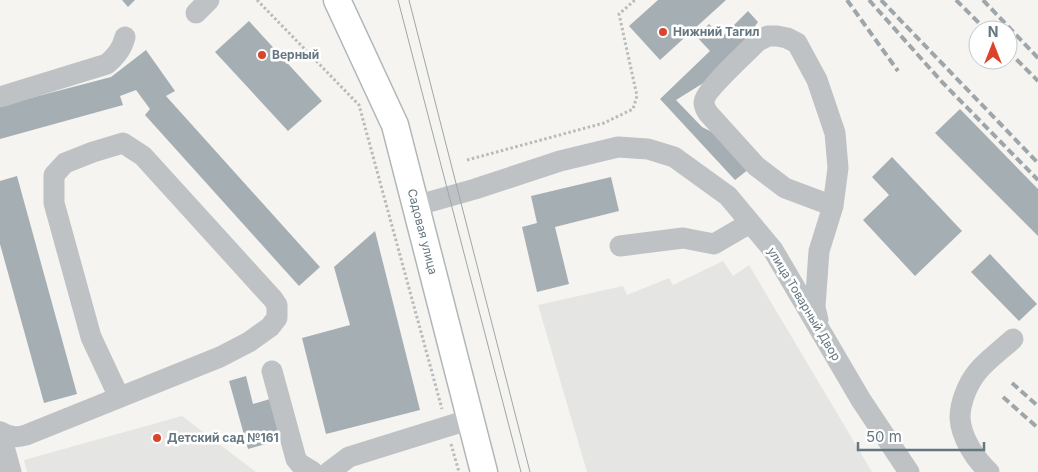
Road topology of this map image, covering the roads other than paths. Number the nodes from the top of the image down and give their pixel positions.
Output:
1 (336, 0) edge
2 (125, 38) dead end
3 (0, 97) edge
4 (415, 206) junction
5 (833, 206) junction
6 (750, 223) junction
7 (620, 246) dead end
8 (820, 330) junction
9 (1012, 339) dead end
10 (272, 371) dead end
11 (119, 397) junction
12 (471, 419) junction
13 (0, 432) edge
14 (11, 472) edge
15 (313, 472) edge
16 (327, 472) edge
17 (484, 472) edge
18 (909, 472) edge
19 (989, 472) edge

1 - 4 main road, Садовая улица
2 - 3 street
4 - 6 street, улица Товарный Двор
4 - 12 main road, Садовая улица
5 - 5 street
5 - 8 street
6 - 7 street
6 - 8 street, улица Товарный Двор
8 - 18 street, улица Товарный Двор
9 - 19 street
10 - 15 street
11 - 11 street
11 - 13 street
12 - 16 street
12 - 17 main road, Садовая улица
13 - 14 street

